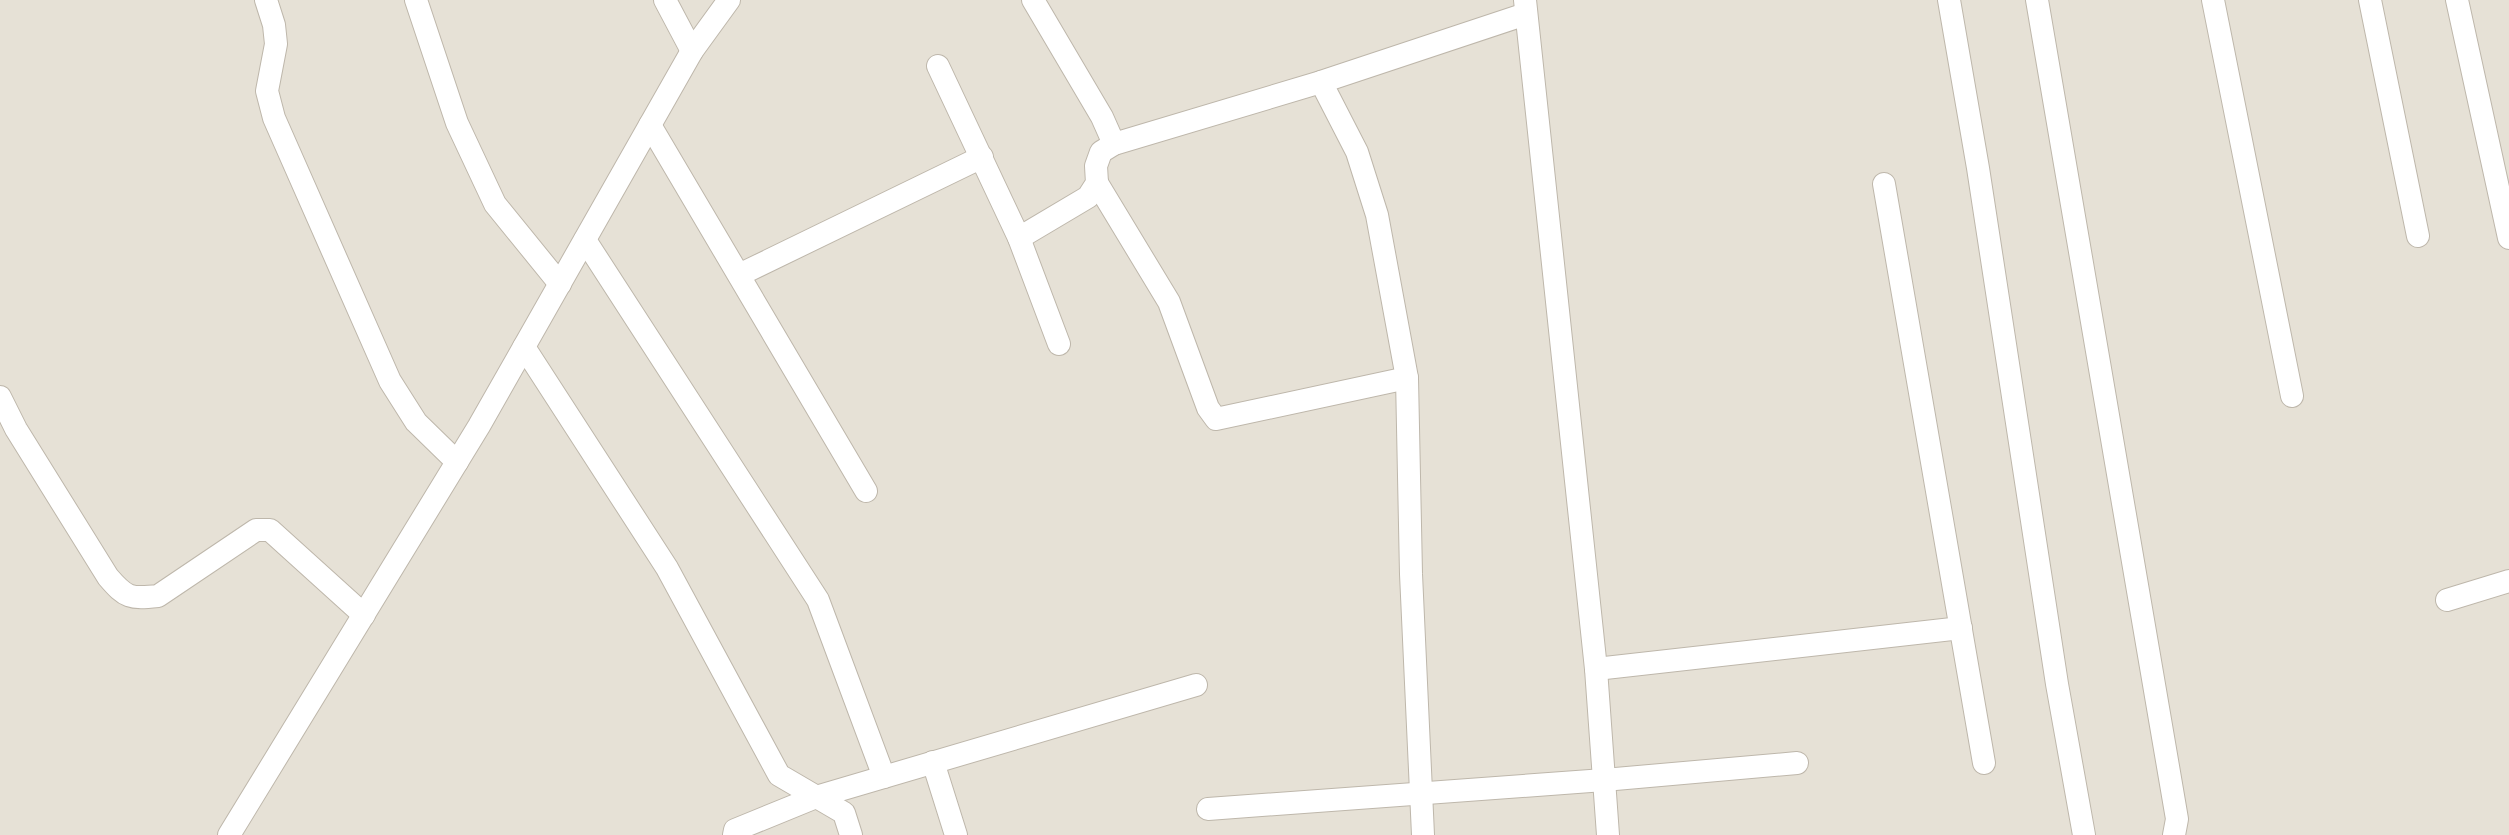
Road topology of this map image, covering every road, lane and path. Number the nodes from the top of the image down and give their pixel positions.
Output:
1 (266, 0) edge
2 (416, 0) edge
3 (665, 0) edge
4 (729, 0) edge
5 (1033, 0) edge
6 (1949, 0) edge
7 (2037, 0) edge
8 (2213, 0) edge
9 (2370, 0) edge
10 (2457, 0) edge
11 (1526, 7) edge
12 (692, 51) junction
13 (938, 66) dead end
14 (1321, 82) junction
15 (650, 125) junction
16 (1114, 144) junction
17 (982, 157) junction
18 (1097, 183) junction
19 (1884, 184) dead end
20 (2418, 236) dead end
21 (1019, 238) junction
22 (2509, 238) edge
23 (585, 240) junction
24 (739, 275) junction
25 (560, 284) junction
26 (1059, 344) dead end
27 (524, 347) junction
28 (1407, 378) junction
29 (0, 396) edge
30 (2292, 396) dead end
31 (457, 462) junction
32 (866, 491) dead end
33 (2509, 581) edge
34 (2447, 600) dead end
35 (364, 615) junction
36 (1960, 628) junction
37 (1596, 669) junction
38 (1196, 685) dead end
39 (933, 762) junction
40 (1797, 763) dead end
41 (1984, 763) dead end
42 (884, 777) junction
43 (1604, 780) junction
44 (1423, 793) junction
45 (816, 797) junction
46 (1208, 809) dead end
47 (229, 835) edge
48 (734, 835) edge
49 (851, 835) edge
50 (956, 835) edge
51 (1424, 835) edge
52 (1608, 835) edge
53 (2084, 835) edge
54 (2174, 835) edge

1 - 31 street
2 - 25 street
3 - 12 street
4 - 12 street
5 - 16 street
6 - 53 street
7 - 54 street
8 - 30 street
9 - 20 street
10 - 22 street
11 - 14 street
11 - 37 street
12 - 15 street
13 - 17 street
14 - 16 street
14 - 28 street
15 - 23 street
15 - 24 street
16 - 18 street
17 - 21 street
17 - 24 street
18 - 21 street
18 - 28 street
19 - 36 street
21 - 26 street
23 - 25 street
23 - 42 street
24 - 32 street
25 - 27 street
27 - 31 street
27 - 45 street
28 - 44 street
29 - 35 street
31 - 35 street
33 - 34 street
35 - 47 street
36 - 37 street
36 - 41 street
37 - 43 street
38 - 39 street
39 - 42 street
39 - 50 street
40 - 43 street
42 - 45 street
43 - 44 street
43 - 52 street
44 - 46 street
44 - 51 street
45 - 48 street
45 - 49 street

